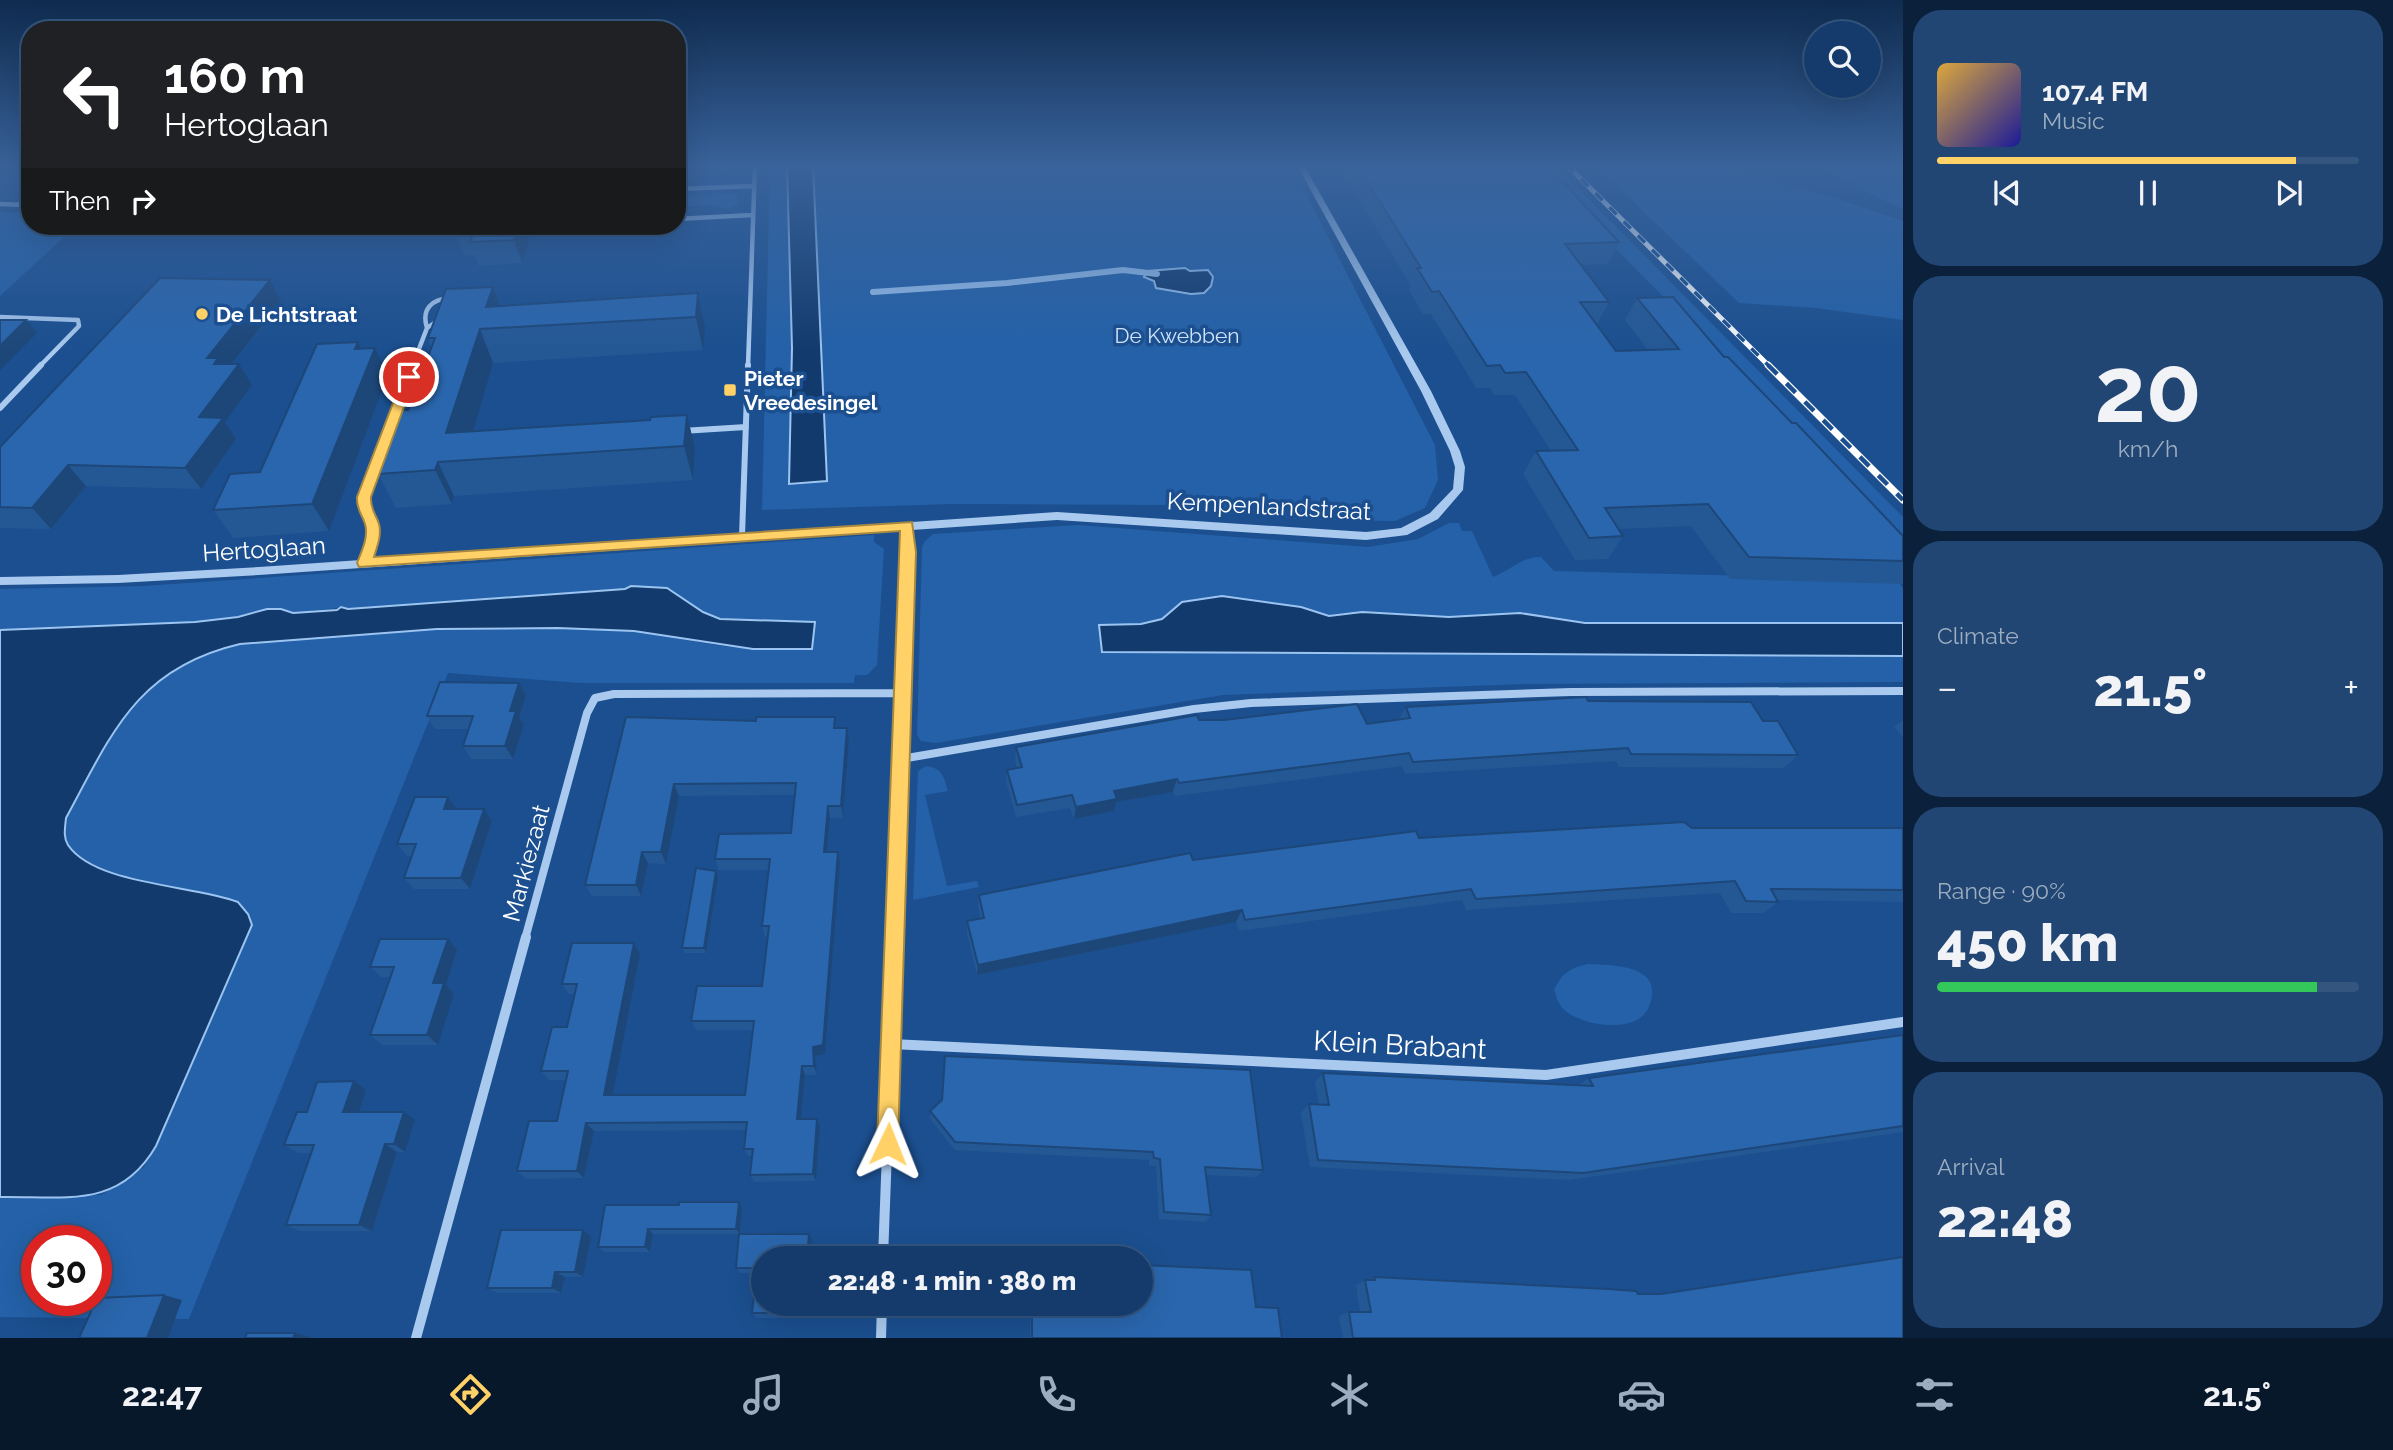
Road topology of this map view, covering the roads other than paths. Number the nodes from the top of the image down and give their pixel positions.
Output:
1 (752, 227) edge
2 (1335, 227) edge
3 (460, 300) edge
4 (446, 316) edge
5 (0, 317) edge
6 (427, 328) junction
7 (0, 408) edge
8 (746, 427) junction
9 (679, 431) edge
10 (907, 525) junction
11 (742, 536) junction
12 (365, 563) junction
13 (0, 581) edge
14 (1903, 691) edge
15 (904, 693) junction
16 (901, 759) junction
17 (1903, 1022) edge
18 (891, 1044) junction
19 (883, 1246) edge
20 (882, 1316) edge
21 (416, 1338) edge
22 (881, 1338) edge

1 - 8 street
2 - 10 street, Kempenlandstraat
3 - 6 street
4 - 6 street
5 - 7 street
6 - 12 street
8 - 9 street
8 - 11 street
10 - 11 street, Hertoglaan
10 - 15 street
11 - 12 street, Hertoglaan
12 - 13 street, Hertoglaan
14 - 16 street
15 - 16 street
15 - 21 street, Markiezaat
16 - 18 street
17 - 18 street, Klein Brabant
18 - 19 street
20 - 22 street

